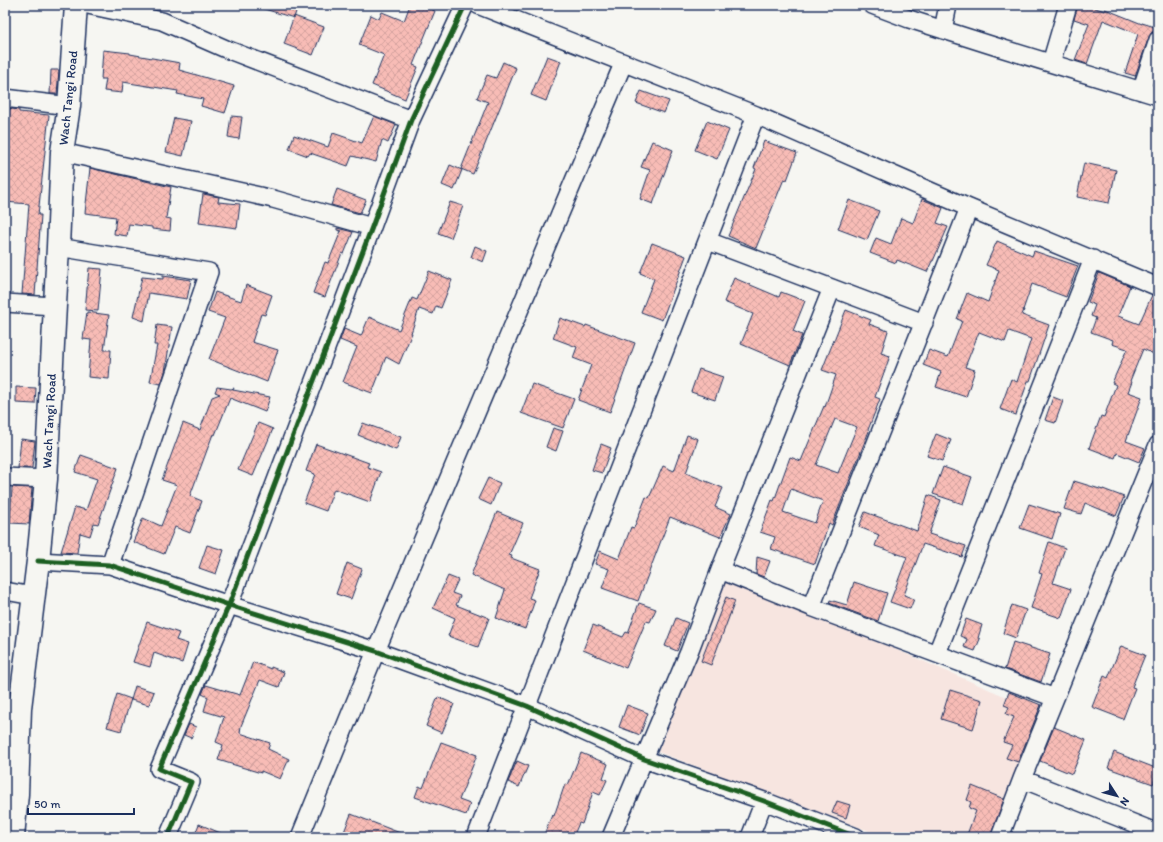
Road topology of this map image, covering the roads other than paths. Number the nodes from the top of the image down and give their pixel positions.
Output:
1 (76, 5) edge
2 (88, 5) edge
3 (465, 5) edge
4 (478, 5) edge
5 (948, 5) edge
6 (1068, 5) edge
7 (882, 7) edge
8 (943, 30) junction
9 (1158, 40) edge
10 (1051, 63) junction
11 (624, 64) junction
12 (1141, 90) junction
13 (1158, 96) edge
14 (5, 98) edge
15 (69, 106) junction
16 (756, 115) junction
17 (411, 120) junction
18 (62, 152) junction
19 (969, 208) junction
20 (372, 227) junction
21 (708, 241) junction
22 (58, 247) junction
23 (1093, 259) junction
24 (1158, 287) edge
25 (832, 288) junction
26 (5, 303) edge
27 (54, 306) junction
28 (924, 323) junction
29 (1158, 445) edge
30 (5, 476) edge
31 (46, 479) junction
32 (38, 561) junction
33 (110, 565) junction
34 (720, 570) junction
35 (5, 592) edge
36 (33, 596) junction
37 (229, 605) junction
38 (811, 607) junction
39 (376, 651) junction
40 (937, 653) junction
41 (1055, 698) junction
42 (527, 706) junction
43 (12, 707) edge
44 (644, 759) junction
45 (1022, 779) junction
46 (11, 793) edge
47 (764, 801) junction
48 (1156, 831) edge
49 (13, 837) edge
50 (168, 837) edge
51 (300, 837) edge
52 (476, 837) edge
53 (611, 837) edge
54 (750, 837) edge
55 (856, 837) edge
56 (1000, 837) edge

1 - 15 main road, Wach Tangi Road
2 - 17 street
3 - 17 street
4 - 11 street
5 - 8 street
6 - 10 street
7 - 8 street
8 - 10 street
9 - 12 street
10 - 12 street
11 - 16 street
11 - 39 street
12 - 13 street
14 - 15 street
15 - 18 main road, Wach Tangi Road
16 - 19 street
16 - 21 street
17 - 20 street
18 - 20 street
18 - 22 main road, Wach Tangi Road
19 - 23 street
19 - 28 street
20 - 37 street
21 - 25 street
21 - 42 street
22 - 27 main road, Wach Tangi Road
22 - 33 street
23 - 24 street
23 - 40 street
25 - 28 street
25 - 34 street
26 - 27 street
27 - 31 main road, Wach Tangi Road
28 - 38 street
29 - 41 street
30 - 31 street
31 - 32 main road, Wach Tangi Road
32 - 33 street
32 - 36 main road, Wach Tangi Road
33 - 37 street
34 - 38 street
34 - 44 street
35 - 36 street
36 - 43 main road, Wach Tangi Road
37 - 39 street
37 - 50 street
38 - 40 street
39 - 42 street
39 - 51 street
40 - 41 street
41 - 45 street
42 - 44 street
42 - 52 street
43 - 46 main road, Wach Tangi Road
44 - 47 street
44 - 53 street
45 - 48 street
45 - 56 street
46 - 49 main road, Wach Tangi Road
47 - 54 street
47 - 55 street

